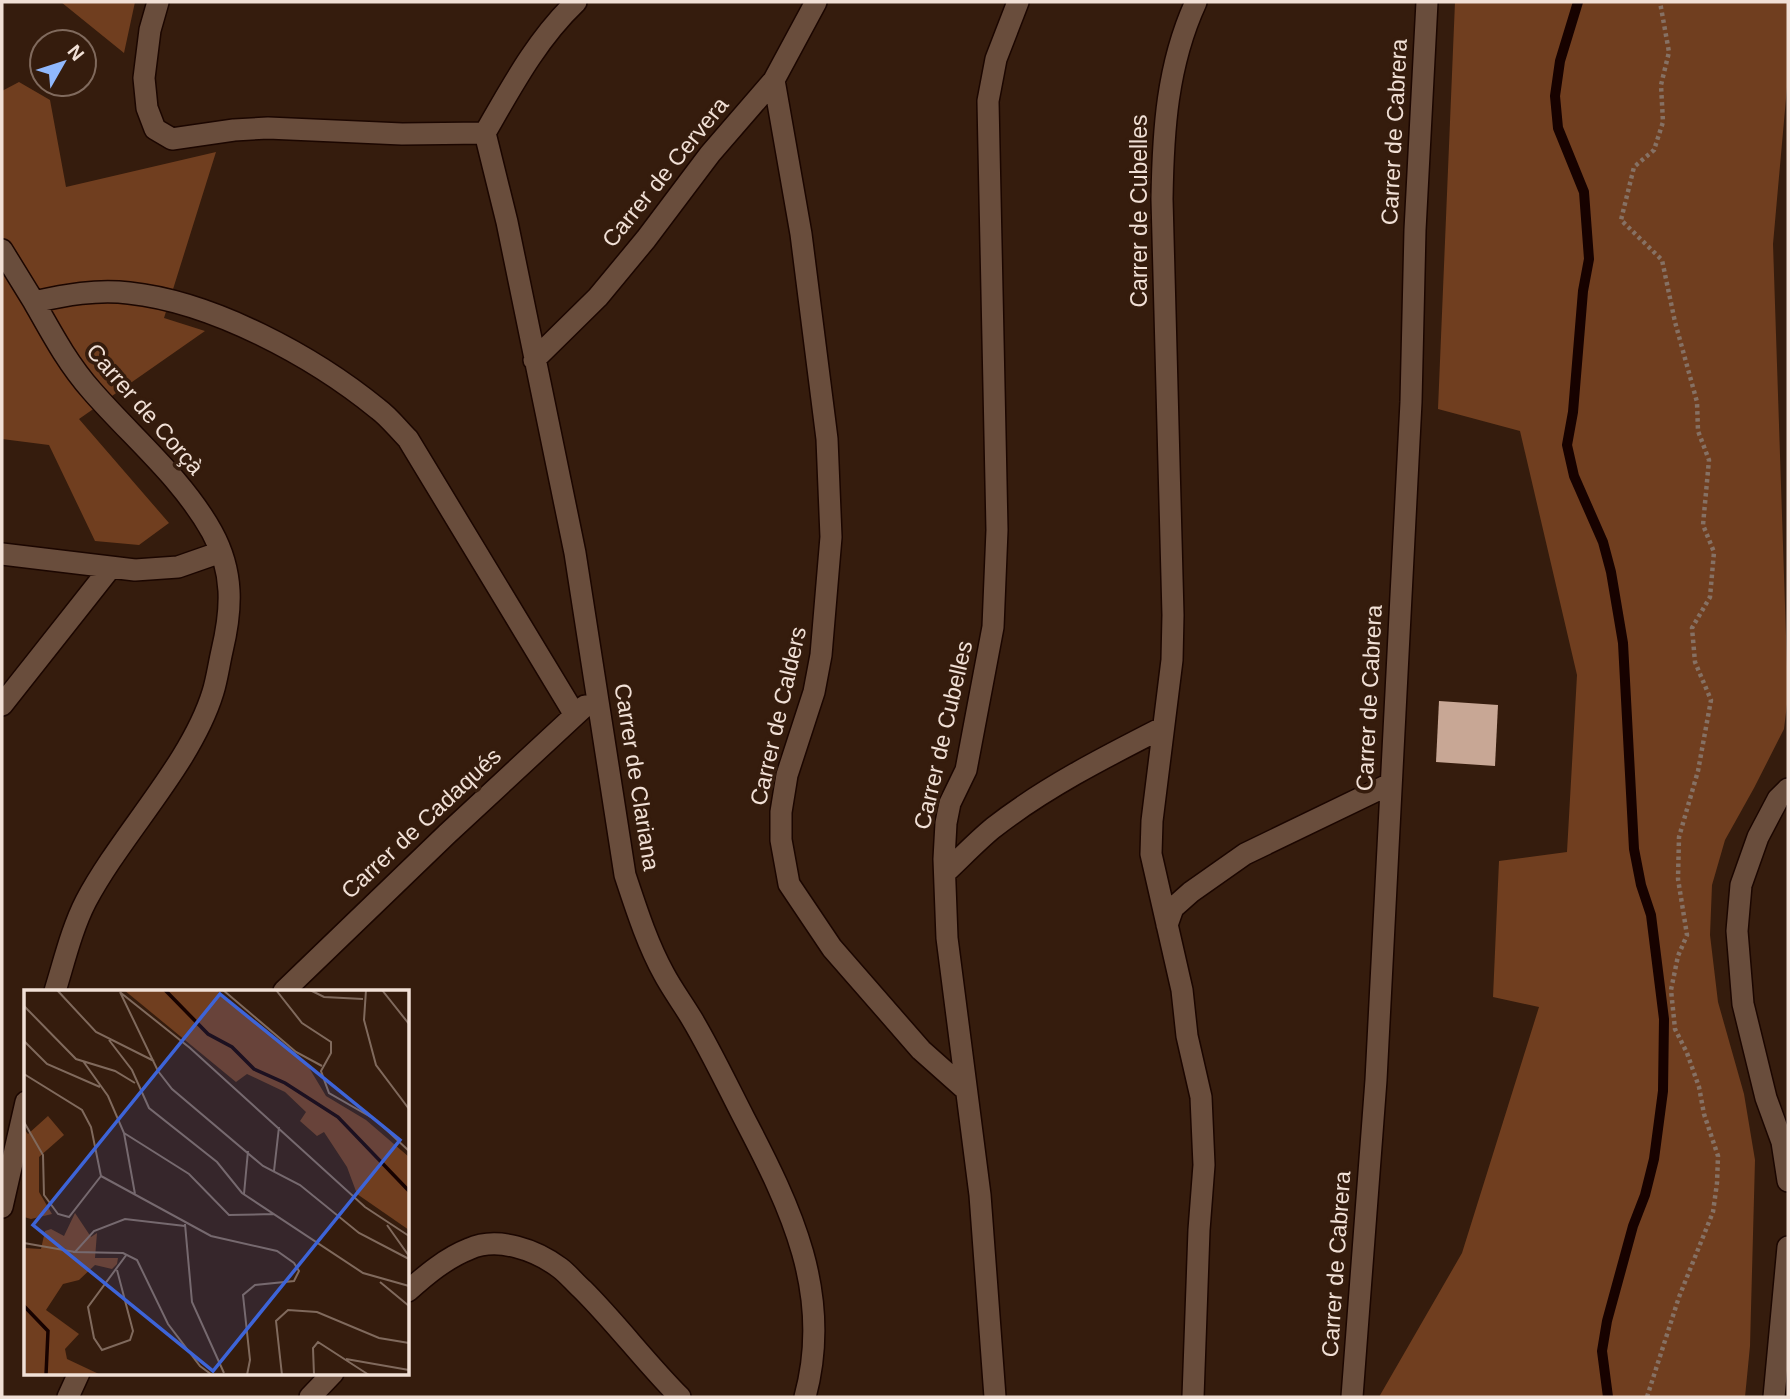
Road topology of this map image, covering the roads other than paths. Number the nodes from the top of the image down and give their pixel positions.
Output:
1 (159, 2) edge
2 (576, 2) edge
3 (816, 2) edge
4 (1018, 2) edge
5 (1196, 2) edge
6 (1427, 2) edge
7 (774, 80) junction
8 (485, 133) junction
9 (2, 250) edge
10 (34, 302) junction
11 (534, 360) junction
12 (221, 552) junction
13 (2, 554) edge
14 (111, 567) junction
15 (596, 696) junction
16 (2, 705) edge
17 (575, 715) junction
18 (1162, 729) junction
19 (1390, 784) junction
20 (1788, 789) edge
21 (945, 873) junction
22 (1167, 925) junction
23 (55, 990) edge
24 (285, 990) edge
25 (966, 1090) junction
26 (24, 1111) edge
27 (1788, 1181) edge
28 (2, 1207) edge
29 (1788, 1247) edge
30 (410, 1289) edge
31 (79, 1374) edge
32 (332, 1374) edge
33 (68, 1397) edge
34 (310, 1397) edge
35 (680, 1397) edge
36 (805, 1397) edge
37 (995, 1397) edge
38 (1194, 1397) edge
39 (1352, 1397) edge
40 (1774, 1397) edge

1 - 8 street
2 - 8 street
3 - 7 street, Carrer de Cervera
4 - 21 street, Carrer de Cubelles
5 - 18 street, Carrer de Cubelles
6 - 19 street, Carrer de Cabrera
7 - 11 street, Carrer de Cervera
7 - 25 street, Carrer de Calders
8 - 11 street, Carrer de Clariana
9 - 10 street, Carrer de Corçà
10 - 12 street, Carrer de Corçà
10 - 17 street
11 - 15 street, Carrer de Clariana
12 - 14 street
12 - 23 street, Carrer de Corçà
13 - 14 street
14 - 16 street
15 - 17 street, Carrer de Cadaqués
15 - 36 street, Carrer de Clariana
17 - 24 street, Carrer de Cadaqués
18 - 21 street
18 - 22 street, Carrer de Cubelles
19 - 22 street
19 - 39 street, Carrer de Cabrera
20 - 27 street
21 - 25 street, Carrer de Cubelles
22 - 38 street, Carrer de Cubelles
25 - 37 street, Carrer de Cubelles
26 - 28 street
29 - 40 street
30 - 35 street
31 - 33 street
32 - 34 street

